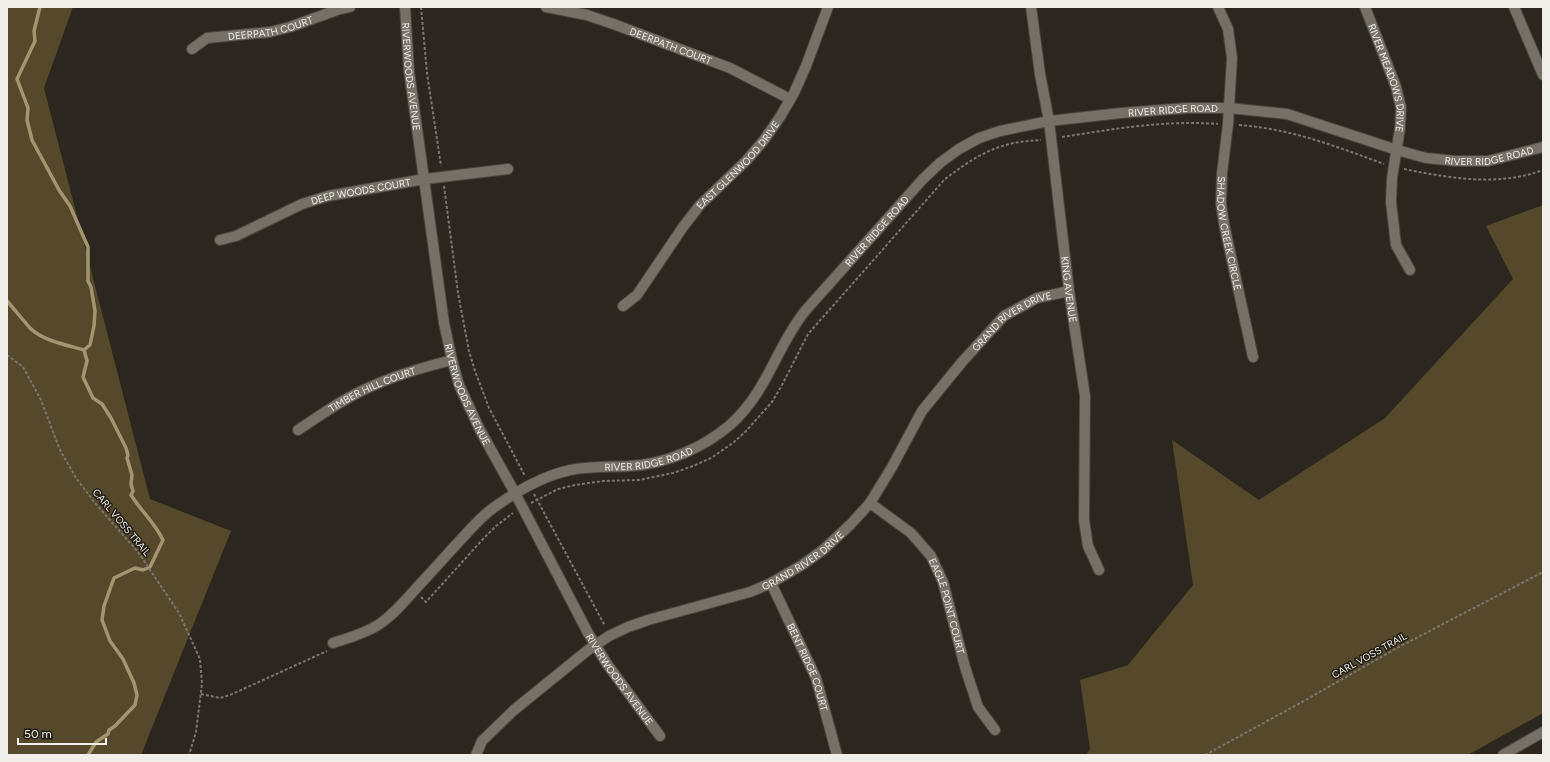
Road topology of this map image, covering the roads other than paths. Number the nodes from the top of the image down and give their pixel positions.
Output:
1 (350, 7) edge
2 (405, 7) edge
3 (546, 7) edge
4 (828, 7) edge
5 (1031, 7) edge
6 (1218, 7) edge
7 (1365, 7) edge
8 (1514, 7) edge
9 (192, 49) dead end
10 (1543, 75) edge
11 (790, 99) junction
12 (1229, 108) junction
13 (1049, 121) junction
14 (1543, 148) edge
15 (1397, 150) junction
16 (508, 169) dead end
17 (425, 179) junction
18 (220, 240) dead end
19 (1410, 270) dead end
20 (1068, 291) junction
21 (623, 306) dead end
22 (1253, 357) dead end
23 (452, 360) junction
24 (298, 430) dead end
25 (515, 493) junction
26 (870, 503) junction
27 (1099, 570) dead end
28 (771, 583) junction
29 (333, 643) dead end
30 (595, 645) junction
31 (995, 730) dead end
32 (1543, 732) edge
33 (660, 736) dead end
34 (476, 755) edge
35 (837, 755) edge
36 (1503, 755) edge

1 - 9 street, DEERPATH COURT
2 - 17 street, RIVERWOODS AVENUE
3 - 11 street, DEERPATH COURT
4 - 11 street, EAST GLENWOOD DRIVE
5 - 13 street, KING AVENUE
6 - 12 street, SHADOW CREEK CIRCLE
7 - 15 street, RIVER MEADOWS DRIVE
8 - 10 street
11 - 21 street, EAST GLENWOOD DRIVE
12 - 13 street, RIVER RIDGE ROAD
12 - 15 street, RIVER RIDGE ROAD
12 - 22 street, SHADOW CREEK CIRCLE
13 - 20 street, KING AVENUE
13 - 25 street, RIVER RIDGE ROAD
14 - 15 street, RIVER RIDGE ROAD
15 - 19 street, RIVER MEADOWS DRIVE
16 - 17 street, DEEP WOODS COURT
17 - 18 street, DEEP WOODS COURT
17 - 23 street, RIVERWOODS AVENUE
20 - 26 street, GRAND RIVER DRIVE
20 - 27 street, KING AVENUE
23 - 24 street, TIMBER HILL COURT
23 - 25 street, RIVERWOODS AVENUE
25 - 29 street, RIVER RIDGE ROAD
25 - 30 street, RIVERWOODS AVENUE
26 - 28 street, GRAND RIVER DRIVE
26 - 31 street, EAGLE POINT COURT
28 - 30 street, GRAND RIVER DRIVE
28 - 35 street, BENT RIDGE COURT
30 - 33 street, RIVERWOODS AVENUE
30 - 34 street, GRAND RIVER DRIVE
32 - 36 street

